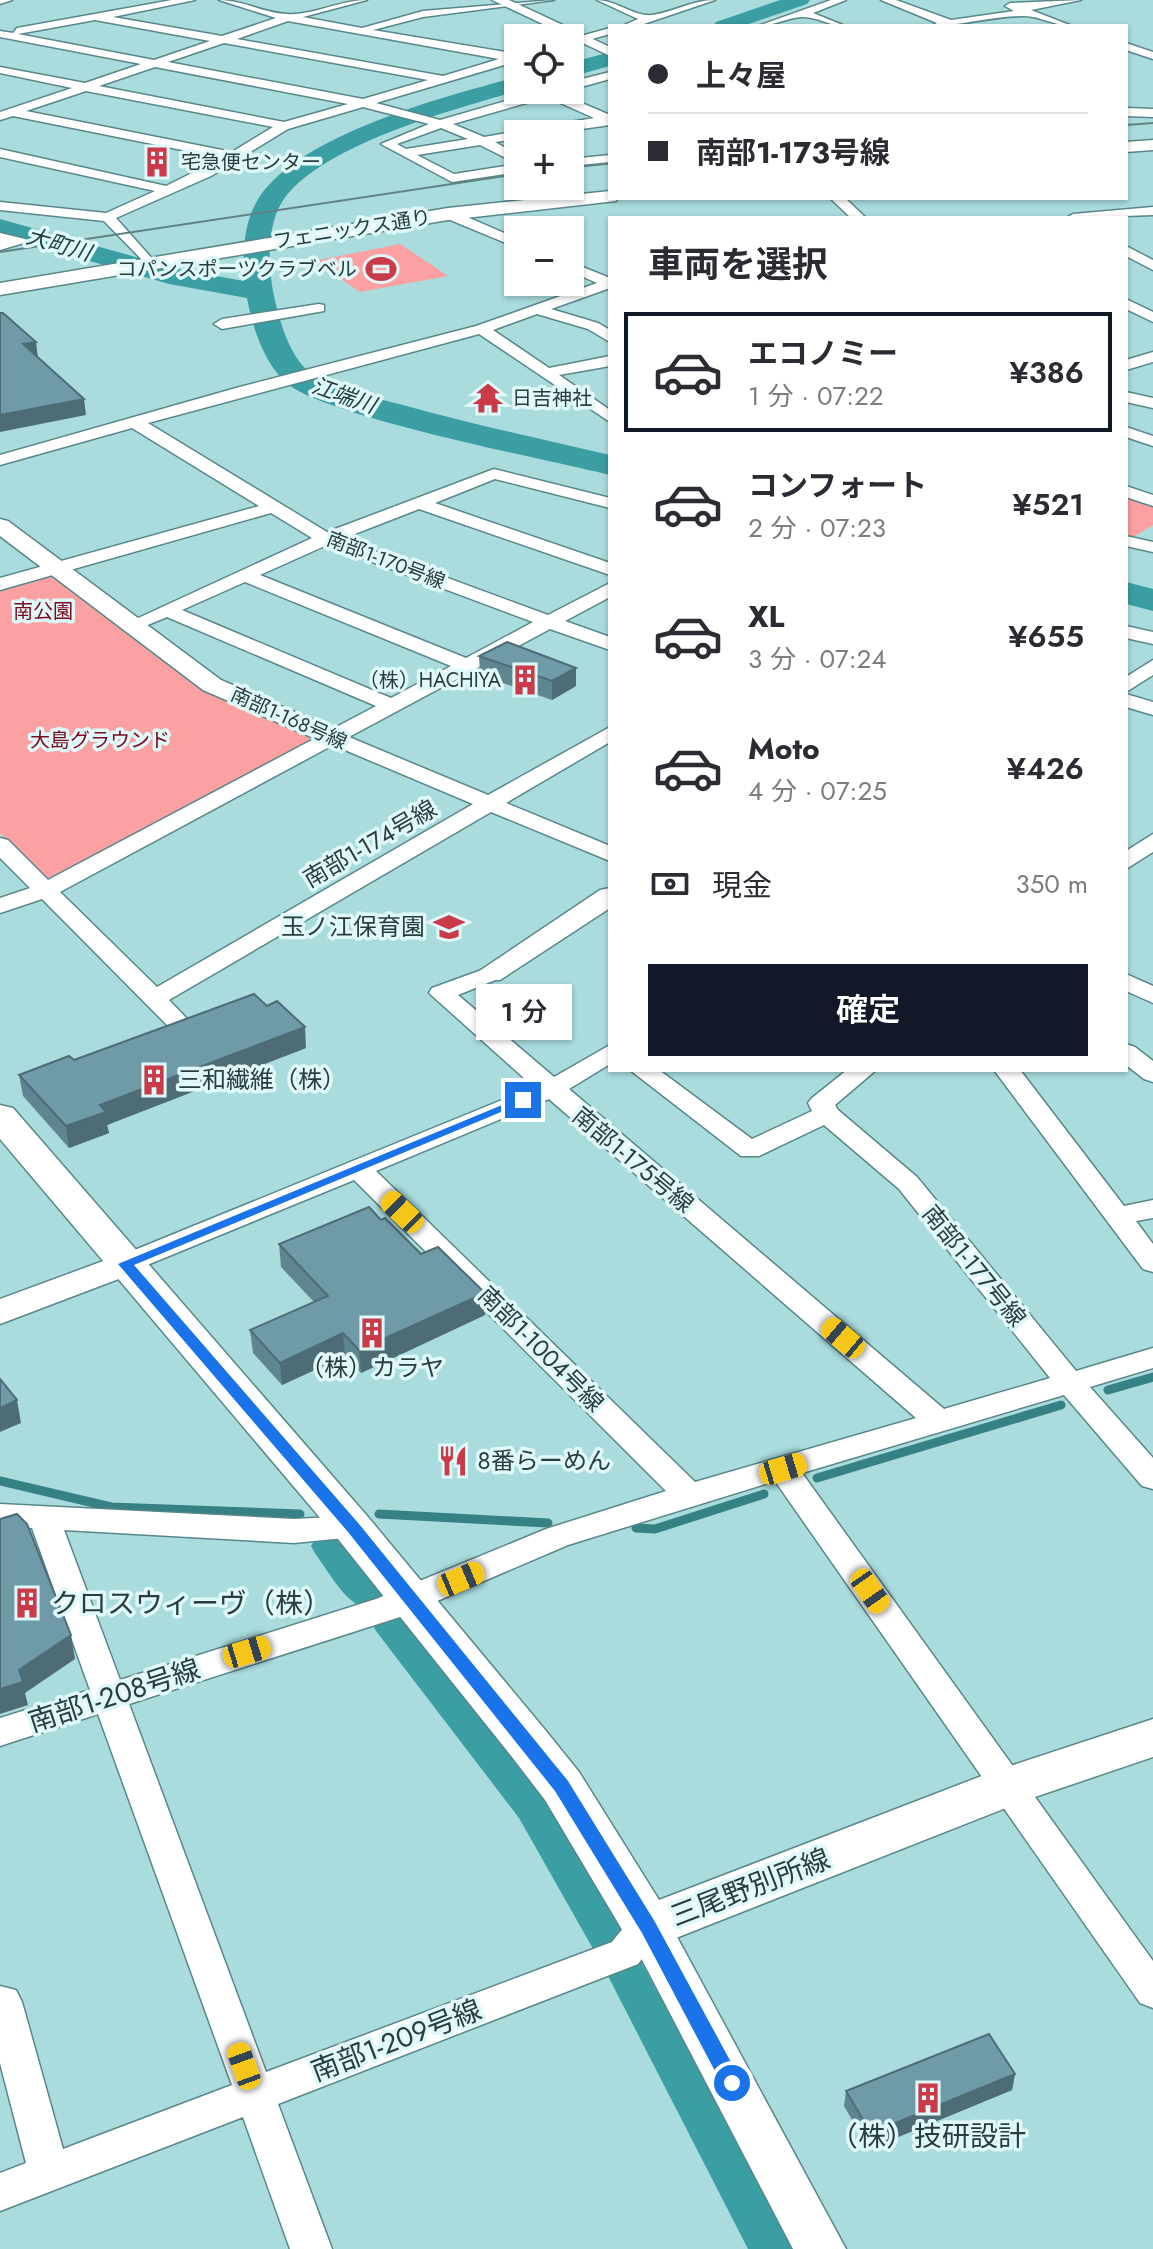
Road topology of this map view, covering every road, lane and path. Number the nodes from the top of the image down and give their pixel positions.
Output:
1 (7, 0) edge
2 (190, 0) edge
3 (224, 0) edge
4 (362, 0) edge
5 (549, 0) edge
6 (602, 0) edge
7 (710, 0) edge
8 (841, 0) edge
9 (886, 0) edge
10 (992, 0) edge
11 (1076, 0) edge
12 (0, 1) edge
13 (502, 3) edge
14 (1022, 10) junction
15 (804, 13) junction
16 (95, 17) junction
17 (287, 18) junction
18 (648, 19) junction
19 (544, 24) edge
20 (633, 24) edge
21 (769, 24) edge
22 (834, 24) edge
23 (951, 24) joint
24 (1061, 24) edge
25 (360, 30) junction
26 (608, 32) edge
27 (0, 34) edge
28 (222, 40) junction
29 (584, 41) edge
30 (584, 43) edge
31 (1128, 47) edge
32 (608, 51) edge
33 (504, 55) edge
34 (1153, 56) edge
35 (504, 61) edge
36 (154, 63) junction
37 (1153, 64) edge
38 (1140, 67) dead end
39 (0, 70) edge
40 (608, 75) edge
41 (443, 79) junction
42 (593, 79) junction
43 (584, 82) edge
44 (608, 86) edge
45 (84, 87) junction
46 (1140, 97) dead end
47 (1128, 100) edge
48 (366, 103) junction
49 (508, 104) edge
50 (578, 104) edge
51 (495, 108) junction
52 (4, 112) edge
53 (1128, 112) edge
54 (1153, 113) edge
55 (608, 119) edge
56 (520, 120) edge
57 (608, 120) edge
58 (441, 122) junction
59 (584, 125) edge
60 (284, 126) junction
61 (504, 138) edge
62 (487, 141) junction
63 (1153, 145) edge
64 (1128, 147) edge
65 (504, 151) edge
66 (584, 152) edge
67 (0, 153) edge
68 (405, 153) junction
69 (233, 156) junction
70 (605, 160) edge
71 (584, 162) edge
72 (504, 170) edge
73 (167, 190) junction
74 (608, 197) edge
75 (839, 200) edge
76 (0, 206) edge
77 (1153, 211) edge
78 (448, 214) junction
79 (857, 216) edge
80 (1091, 216) edge
81 (108, 217) junction
82 (0, 237) edge
83 (504, 238) edge
84 (0, 246) edge
85 (1128, 251) edge
86 (149, 263) junction
87 (1153, 266) edge
88 (584, 272) edge
89 (608, 282) edge
90 (608, 284) edge
91 (0, 289) edge
92 (1128, 304) edge
93 (319, 308) dead end
94 (536, 309) junction
95 (1148, 315) edge
96 (1128, 316) edge
97 (222, 324) dead end
98 (481, 329) junction
99 (608, 336) edge
100 (1153, 357) edge
101 (608, 361) edge
102 (1128, 364) edge
103 (547, 373) junction
104 (608, 391) edge
105 (581, 397) junction
106 (1128, 397) edge
107 (1153, 403) edge
108 (608, 416) edge
109 (136, 423) junction
110 (1128, 433) edge
111 (1153, 441) edge
112 (0, 460) edge
113 (1128, 492) edge
114 (1153, 501) edge
115 (608, 502) edge
116 (419, 503) junction
117 (273, 507) junction
118 (0, 526) edge
119 (326, 539) junction
120 (57, 568) junction
121 (608, 568) edge
122 (246, 576) junction
123 (0, 584) edge
124 (608, 590) edge
125 (166, 610) junction
126 (550, 622) junction
127 (133, 625) junction
128 (1128, 632) edge
129 (1153, 638) edge
130 (608, 643) edge
131 (469, 666) junction
132 (1153, 666) edge
133 (1128, 685) edge
134 (1128, 701) edge
135 (393, 706) junction
136 (1153, 709) edge
137 (608, 734) edge
138 (334, 738) junction
139 (490, 803) junction
140 (1128, 834) edge
141 (1152, 842) edge
142 (0, 845) edge
143 (608, 853) edge
144 (1128, 860) edge
145 (47, 890) junction
146 (608, 897) edge
147 (0, 906) edge
148 (490, 974) joint
149 (1128, 982) edge
150 (1153, 996) edge
151 (155, 998) junction
152 (178, 1022) edge
153 (608, 1054) edge
154 (1128, 1054) edge
155 (646, 1072) edge
156 (860, 1072) edge
157 (1009, 1072) edge
158 (1153, 1074) edge
159 (551, 1089) junction
160 (827, 1114) junction
161 (0, 1116) edge
162 (358, 1168) junction
163 (1153, 1209) edge
164 (1118, 1216) junction
165 (1153, 1263) edge
166 (125, 1264) junction
167 (0, 1312) edge
168 (1153, 1358) edge
169 (1070, 1383) junction
170 (940, 1422) junction
171 (783, 1469) junction
172 (1153, 1478) edge
173 (689, 1495) junction
174 (0, 1515) edge
175 (44, 1519) junction
176 (353, 1528) junction
177 (411, 1599) junction
178 (107, 1696) junction
179 (0, 1732) edge
180 (1153, 1738) edge
181 (1009, 1786) junction
182 (648, 1927) junction
183 (1153, 1991) edge
184 (3, 2002) dead end
185 (254, 2094) junction
186 (49, 2173) junction
187 (0, 2192) edge
188 (311, 2249) edge
189 (820, 2249) edge

1 - 12 street
2 - 16 street
3 - 17 street
4 - 17 street
5 - 13 street
6 - 18 street
7 - 18 street
8 - 15 street
9 - 23 street
10 - 14 street
11 - 14 street
13 - 19 street
13 - 25 street
14 - 23 street
14 - 24 street
15 - 21 street
15 - 22 street
16 - 27 street
16 - 28 street
17 - 25 street
17 - 28 street
18 - 20 street
25 - 33 street
26 - 29 street
27 - 36 street
28 - 36 street
28 - 41 street
30 - 32 street
31 - 34 street
35 - 41 street
36 - 45 street
36 - 48 street
37 - 38 street
39 - 45 street
40 - 42 street
41 - 48 street
42 - 43 street
42 - 44 street
45 - 52 street
45 - 60 street
46 - 47 street
48 - 58 street
48 - 60 street
49 - 51 street
50 - 55 street
51 - 56 street
51 - 58 street
52 - 69 street
53 - 54 street
57 - 59 street
58 - 62 street
58 - 68 street
60 - 69 street
61 - 62 street
62 - 65 street
62 - 68 street
63 - 64 main road
66 - 70 street
67 - 73 street
68 - 72 street
69 - 73 street
70 - 71 street
73 - 81 street
74 - 78 main road, フェニックス通り
75 - 79 street
76 - 81 street
77 - 80 street
78 - 83 street
78 - 86 main road, フェニックス通り
81 - 86 street
82 - 84 street
85 - 87 street
86 - 91 main road, フェニックス通り
88 - 89 street
90 - 94 street
92 - 95 street
93 - 97 street
94 - 98 street
94 - 99 street
95 - 96 street
98 - 103 street
98 - 109 street
100 - 102 street
101 - 103 street
103 - 105 street
104 - 105 street
105 - 108 street
106 - 107 street
109 - 112 street
109 - 117 street, 南部1-170号線
110 - 111 street
113 - 114 street
115 - 116 street
116 - 119 street
116 - 121 street
117 - 119 street, 南部1-170号線
117 - 120 street
118 - 120 street, 南部1-168号線
119 - 122 street
119 - 126 street, 南部1-170号線
120 - 123 street
120 - 127 street, 南部1-168号線
122 - 125 street
122 - 131 street
124 - 126 street
125 - 127 street
125 - 135 street
126 - 130 street, 南部1-170号線
126 - 131 street
127 - 138 street, 南部1-168号線
128 - 129 street
131 - 135 street
132 - 133 street
134 - 136 street
135 - 138 street
137 - 139 street, 南部1-174号線
138 - 139 street, 南部1-168号線
138 - 145 street
139 - 143 street, 南部1-168号線
139 - 151 street, 南部1-174号線
140 - 141 street
141 - 144 street
142 - 145 street
145 - 147 street
145 - 151 street
146 - 148 street, 南部1-175号線
148 - 159 street, 南部1-175号線
149 - 150 street
151 - 152 street
153 - 159 street
154 - 158 street
155 - 160 street
156 - 160 street
157 - 164 street
159 - 162 street
159 - 170 street, 南部1-175号線
160 - 169 street, 南部1-177号線
161 - 166 main road, 三尾野別所線
162 - 166 street
162 - 173 street, 南部1-1004号線
163 - 164 street
164 - 165 street
166 - 167 street
166 - 176 main road, 三尾野別所線
168 - 169 street, 南部1-208号線
169 - 170 street, 南部1-208号線
169 - 172 street, 南部1-177号線
170 - 171 street, 南部1-208号線
171 - 173 street, 南部1-208号線
171 - 181 street
173 - 177 street, 南部1-208号線
174 - 175 street
175 - 176 street
175 - 178 street
176 - 177 main road, 三尾野別所線
177 - 178 street, 南部1-208号線
177 - 182 main road, 三尾野別所線
178 - 179 street, 南部1-208号線
178 - 185 street
180 - 181 main road, 三尾野別所線
181 - 182 main road, 三尾野別所線
181 - 183 street
182 - 185 street, 南部1-209号線
182 - 189 street
184 - 186 street
185 - 186 street, 南部1-209号線
185 - 188 street
186 - 187 street, 南部1-209号線

